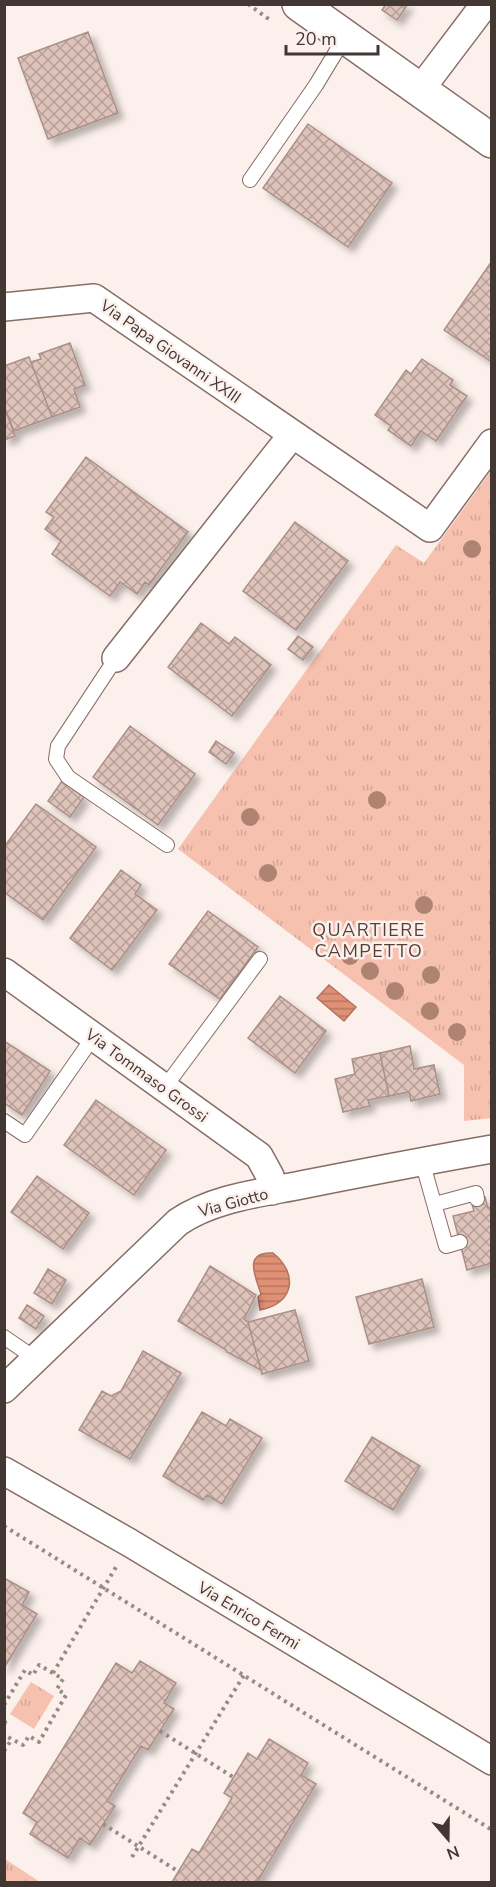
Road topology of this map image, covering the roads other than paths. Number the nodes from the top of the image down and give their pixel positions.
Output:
1 (299, 4) edge
2 (485, 4) edge
3 (345, 37) junction
4 (420, 90) junction
5 (492, 141) edge
6 (250, 180) dead end
7 (4, 307) edge
8 (291, 435) junction
9 (492, 443) edge
10 (116, 658) joint
11 (166, 845) dead end
12 (260, 959) dead end
13 (4, 972) edge
14 (94, 1036) junction
15 (165, 1087) junction
16 (4, 1121) edge
17 (492, 1149) edge
18 (422, 1161) junction
19 (272, 1191) junction
20 (477, 1199) dead end
21 (435, 1204) junction
22 (460, 1242) dead end
23 (4, 1337) edge
24 (36, 1359) junction
25 (4, 1389) edge
26 (4, 1471) edge
27 (492, 1761) edge

1 - 3 main road
2 - 4 street
3 - 4 main road
3 - 6 lane
4 - 5 main road
7 - 8 street, Via Papa Giovanni XXIII
8 - 9 street, Via Papa Giovanni XXIII
8 - 10 street
10 - 11 lane
12 - 15 lane
13 - 14 street, Via Tommaso Grossi
14 - 15 street, Via Tommaso Grossi
14 - 16 lane
15 - 19 street, Via Tommaso Grossi
17 - 18 street, Via Giotto
18 - 19 street, Via Giotto
18 - 21 lane
19 - 24 street, Via Giotto
20 - 21 lane
21 - 22 lane
23 - 24 lane
24 - 25 street, Via Giotto
26 - 27 street, Via Enrico Fermi

